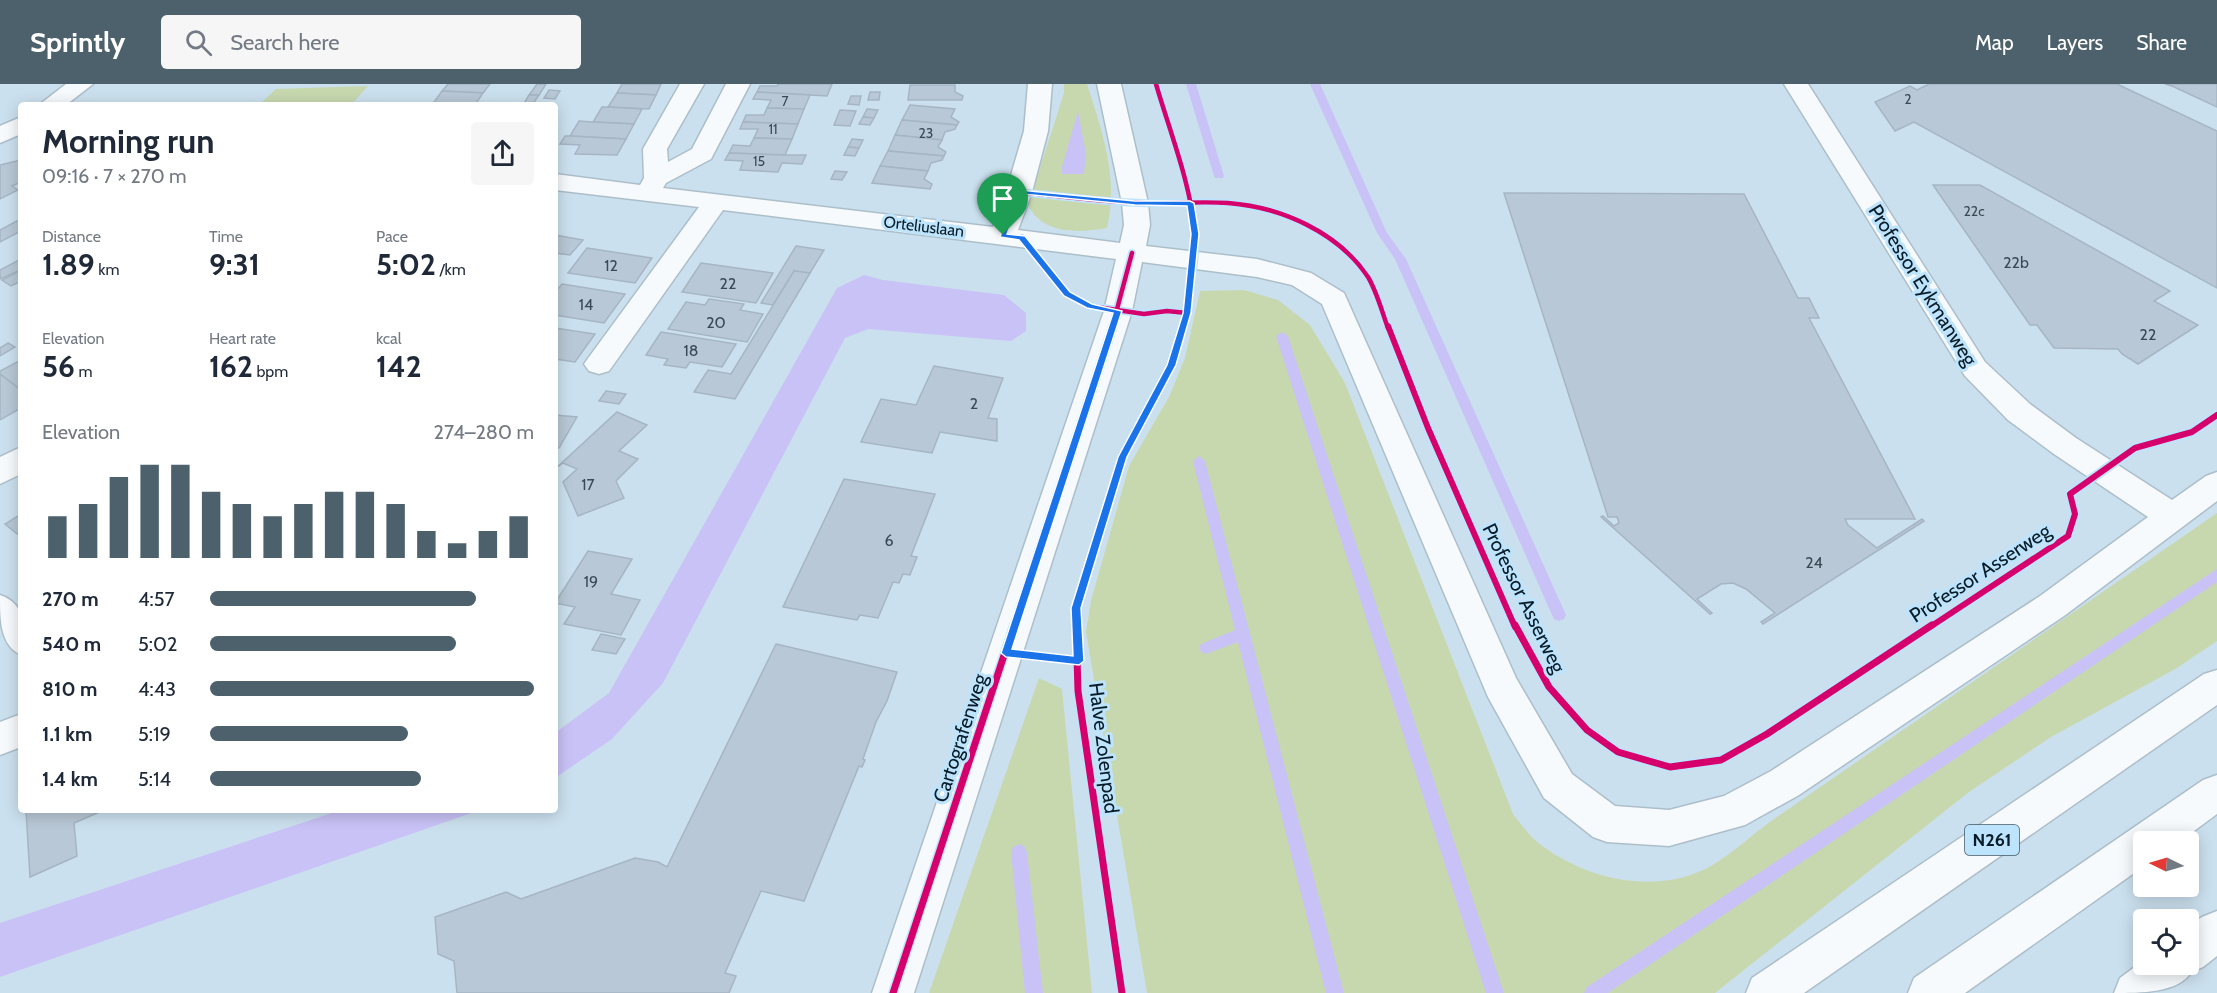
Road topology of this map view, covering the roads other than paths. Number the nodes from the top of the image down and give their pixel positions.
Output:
1 (81, 84) edge
2 (692, 84) edge
3 (738, 84) edge
4 (1040, 84) edge
5 (1109, 84) edge
6 (1796, 84) edge
7 (55, 102) edge
8 (0, 110) edge
9 (18, 113) edge
10 (18, 126) edge
11 (0, 136) edge
12 (558, 182) edge
13 (652, 186) junction
14 (716, 202) junction
15 (1003, 235) junction
16 (1132, 253) junction
17 (598, 364) dead end
18 (18, 461) edge
19 (0, 472) edge
20 (2217, 484) edge
21 (2172, 517) junction
22 (0, 609) edge
23 (18, 636) edge
24 (2217, 685) edge
25 (18, 731) edge
26 (0, 739) edge
27 (2217, 792) edge
28 (2161, 831) edge
29 (2133, 850) edge
30 (2217, 930) edge
31 (2199, 944) edge
32 (2159, 975) edge
33 (894, 993) edge
34 (1767, 993) edge
35 (1929, 993) edge
36 (2135, 993) edge

1 - 7 main road
2 - 13 main road
3 - 13 main road
4 - 15 main road
5 - 16 main road, Cartografenweg
6 - 21 main road, Professor Eykmanweg
8 - 9 main road
10 - 11 main road
12 - 13 main road, Orteliuslaan
13 - 14 main road, Orteliuslaan
14 - 15 main road, Orteliuslaan
14 - 17 main road
15 - 16 main road, Orteliuslaan
16 - 21 main road
16 - 33 main road, Cartografenweg
18 - 19 main road
20 - 21 main road
22 - 23 main road
24 - 34 main road, N261
25 - 26 main road
27 - 28 main road
29 - 35 main road
30 - 31 main road
32 - 36 main road

